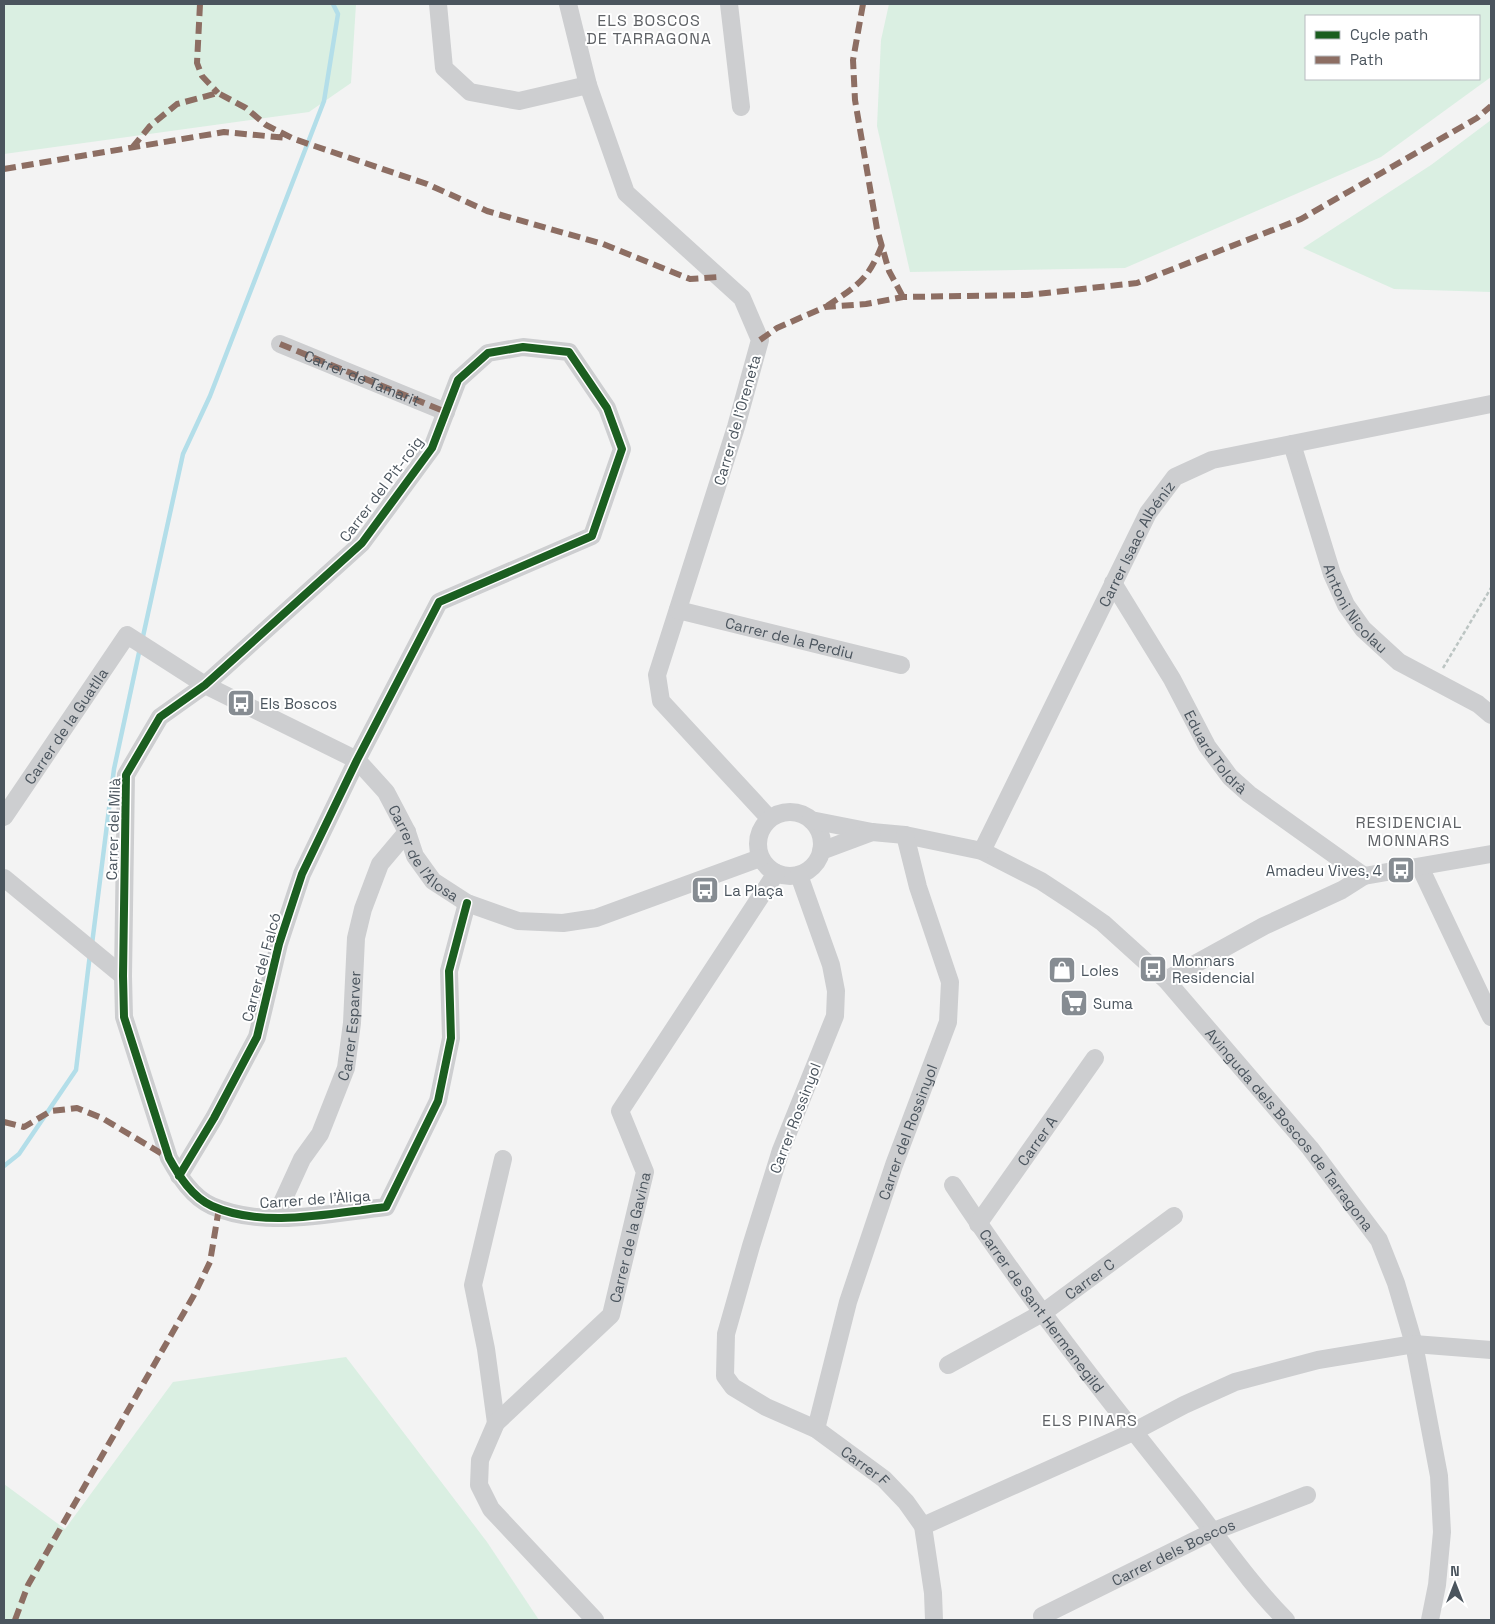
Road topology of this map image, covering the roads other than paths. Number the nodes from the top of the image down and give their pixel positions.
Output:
1 (438, 4) edge
2 (568, 4) edge
3 (729, 4) edge
4 (588, 85) junction
5 (741, 107) dead end
6 (280, 344) dead end
7 (1491, 404) edge
8 (446, 412) junction
9 (1292, 444) junction
10 (1113, 583) junction
11 (678, 610) junction
12 (130, 637) joint
13 (901, 665) dead end
14 (205, 685) junction
15 (1491, 715) edge
16 (357, 760) junction
17 (4, 817) edge
18 (770, 818) junction
19 (811, 820) junction
20 (407, 832) junction
21 (872, 832) junction
22 (905, 835) junction
23 (821, 851) junction
24 (982, 851) junction
25 (1491, 854) edge
26 (760, 858) junction
27 (1420, 867) junction
28 (776, 873) junction
29 (799, 875) junction
30 (1364, 876) junction
31 (4, 878) edge
32 (467, 904) junction
33 (123, 976) junction
34 (1166, 980) junction
35 (1491, 1017) edge
36 (1096, 1058) dead end
37 (503, 1159) dead end
38 (179, 1176) junction
39 (953, 1185) dead end
40 (1174, 1216) dead end
41 (276, 1218) junction
42 (978, 1224) junction
43 (1044, 1312) junction
44 (1414, 1344) junction
45 (1491, 1350) edge
46 (948, 1364) dead end
47 (724, 1365) joint
48 (496, 1423) junction
49 (816, 1429) junction
50 (1134, 1432) junction
51 (1307, 1495) dead end
52 (923, 1526) junction
53 (1214, 1531) junction
54 (1042, 1616) dead end
55 (595, 1620) edge
56 (934, 1620) edge
57 (1286, 1620) edge
58 (1430, 1620) edge

1 - 4 street
2 - 4 street, Carrer de l'Oreneta
3 - 5 street
4 - 11 street, Carrer de l'Oreneta
6 - 8 street, Carrer de Tamarit
7 - 9 street, Carrer Isaac Albéniz
8 - 14 street, Carrer del Pit-roig
8 - 16 street, Carrer del Pit-roig
9 - 10 street, Carrer Isaac Albéniz
9 - 15 street, Antoni Nicolau
10 - 24 street, Carrer Isaac Albéniz
10 - 30 street, Eduard Toldrà
11 - 13 street, Carrer de la Perdiu
11 - 18 street, Carrer de l'Oreneta
12 - 14 street, Carrer de l'Alosa
12 - 17 street, Carrer de la Guatlla
14 - 16 street, Carrer de l'Alosa
14 - 33 street, Carrer del Milà
16 - 20 street, Carrer de l'Alosa
16 - 38 street, Carrer del Falcó
18 - 19 street
18 - 26 street
19 - 21 street, Avinguda dels Boscos de Tarragona
19 - 23 street
20 - 32 street, Carrer de l'Alosa
20 - 41 street, Carrer Esparver
21 - 22 street, Avinguda dels Boscos de Tarragona
21 - 23 street
22 - 24 street, Avinguda dels Boscos de Tarragona
22 - 49 street, Carrer del Rossinyol
23 - 29 street
24 - 34 street, Avinguda dels Boscos de Tarragona
25 - 27 street
26 - 28 street
26 - 32 street, Carrer de l'Alosa
27 - 30 street
27 - 35 street
28 - 29 street
28 - 48 street, Carrer de la Gavina
29 - 47 street, Carrer Rossinyol
30 - 34 street
31 - 33 street
32 - 41 street, Carrer de l'Àliga
33 - 38 street, Carrer de l'Àliga
34 - 44 street, Avinguda dels Boscos de Tarragona
36 - 42 street, Carrer A
37 - 48 street
38 - 41 street, Carrer de l'Àliga
39 - 42 street, Carrer de Sant Hermenegild
40 - 43 street, Carrer C
42 - 43 street, Carrer de Sant Hermenegild
43 - 46 street, Carrer C
43 - 50 street, Carrer de Sant Hermenegild
44 - 45 street
44 - 50 street
44 - 58 street, Avinguda dels Boscos de Tarragona
47 - 49 street, Carrer F
48 - 55 street, Carrer de la Gavina
49 - 52 street, Carrer F
50 - 52 street
50 - 53 street, Carrer de Sant Hermenegild
51 - 53 street, Carrer dels Boscos
52 - 56 street, Carrer F
53 - 54 street, Carrer dels Boscos
53 - 57 street, Carrer de Sant Hermenegild

